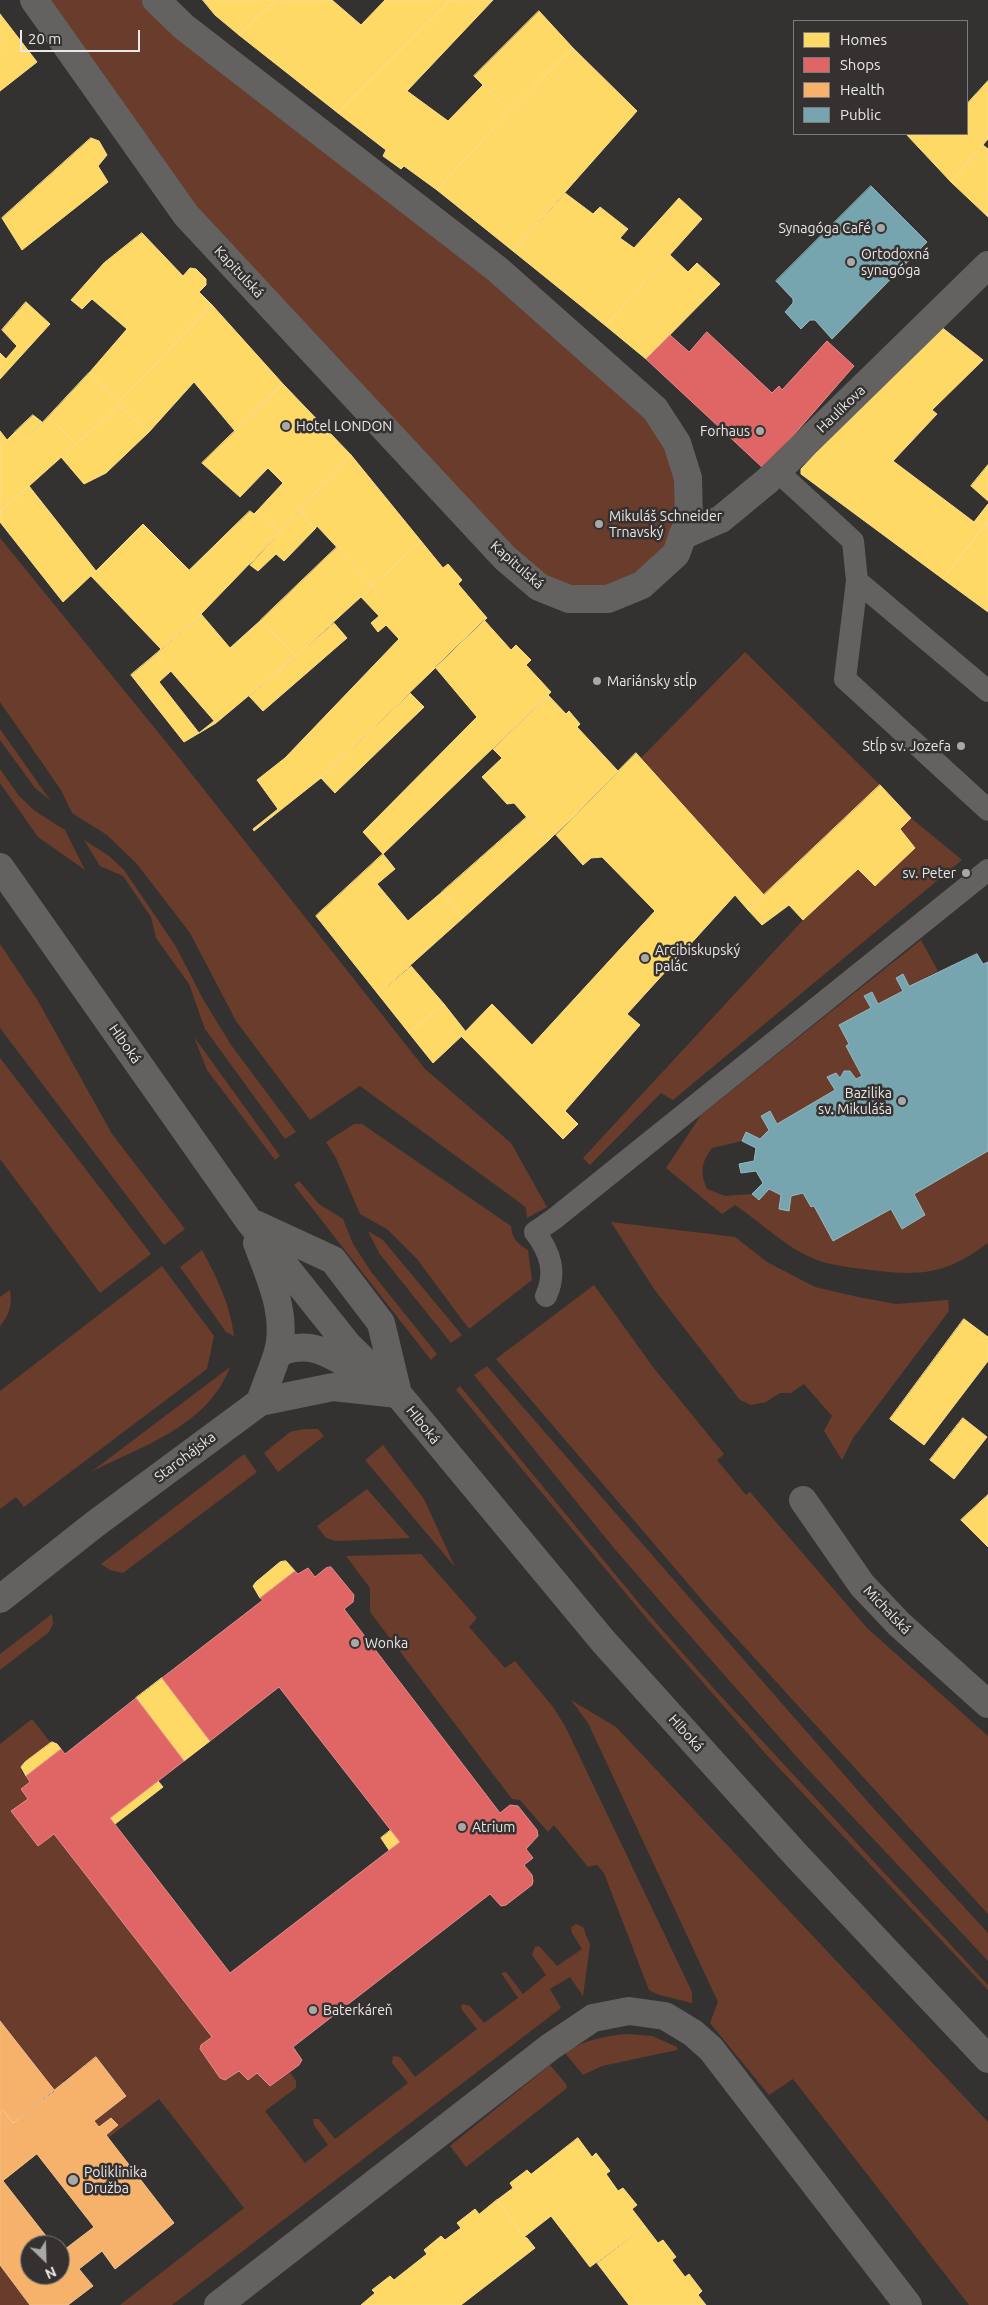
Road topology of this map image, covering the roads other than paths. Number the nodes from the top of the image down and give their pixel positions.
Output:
1 (34, 0) edge
2 (156, 0) edge
3 (988, 265) edge
4 (777, 471) junction
5 (682, 536) junction
6 (857, 581) junction
7 (988, 692) edge
8 (988, 810) edge
9 (0, 867) edge
10 (988, 870) edge
11 (248, 1221) junction
12 (546, 1296) dead end
13 (278, 1353) junction
14 (398, 1394) junction
15 (260, 1402) junction
16 (803, 1500) dead end
17 (0, 1599) edge
18 (988, 1704) edge
19 (988, 2059) edge
20 (218, 2305) edge
21 (908, 2305) edge

1 - 5 street, Kapitulská
2 - 5 street, Kapitulská
3 - 4 street, Haulíkova
4 - 5 street, Haulíkova
4 - 6 street
6 - 7 street
6 - 8 street
9 - 11 street, Hlboká
10 - 12 street
11 - 13 street, Hlboká
11 - 14 street, Hlboká
11 - 14 street, Hlboká
13 - 14 street, Hlboká
13 - 15 street, Hlboká
14 - 15 street, Starohájska
14 - 19 street, Hlboká
15 - 17 street, Starohájska
16 - 18 street, Michalská
20 - 21 street

